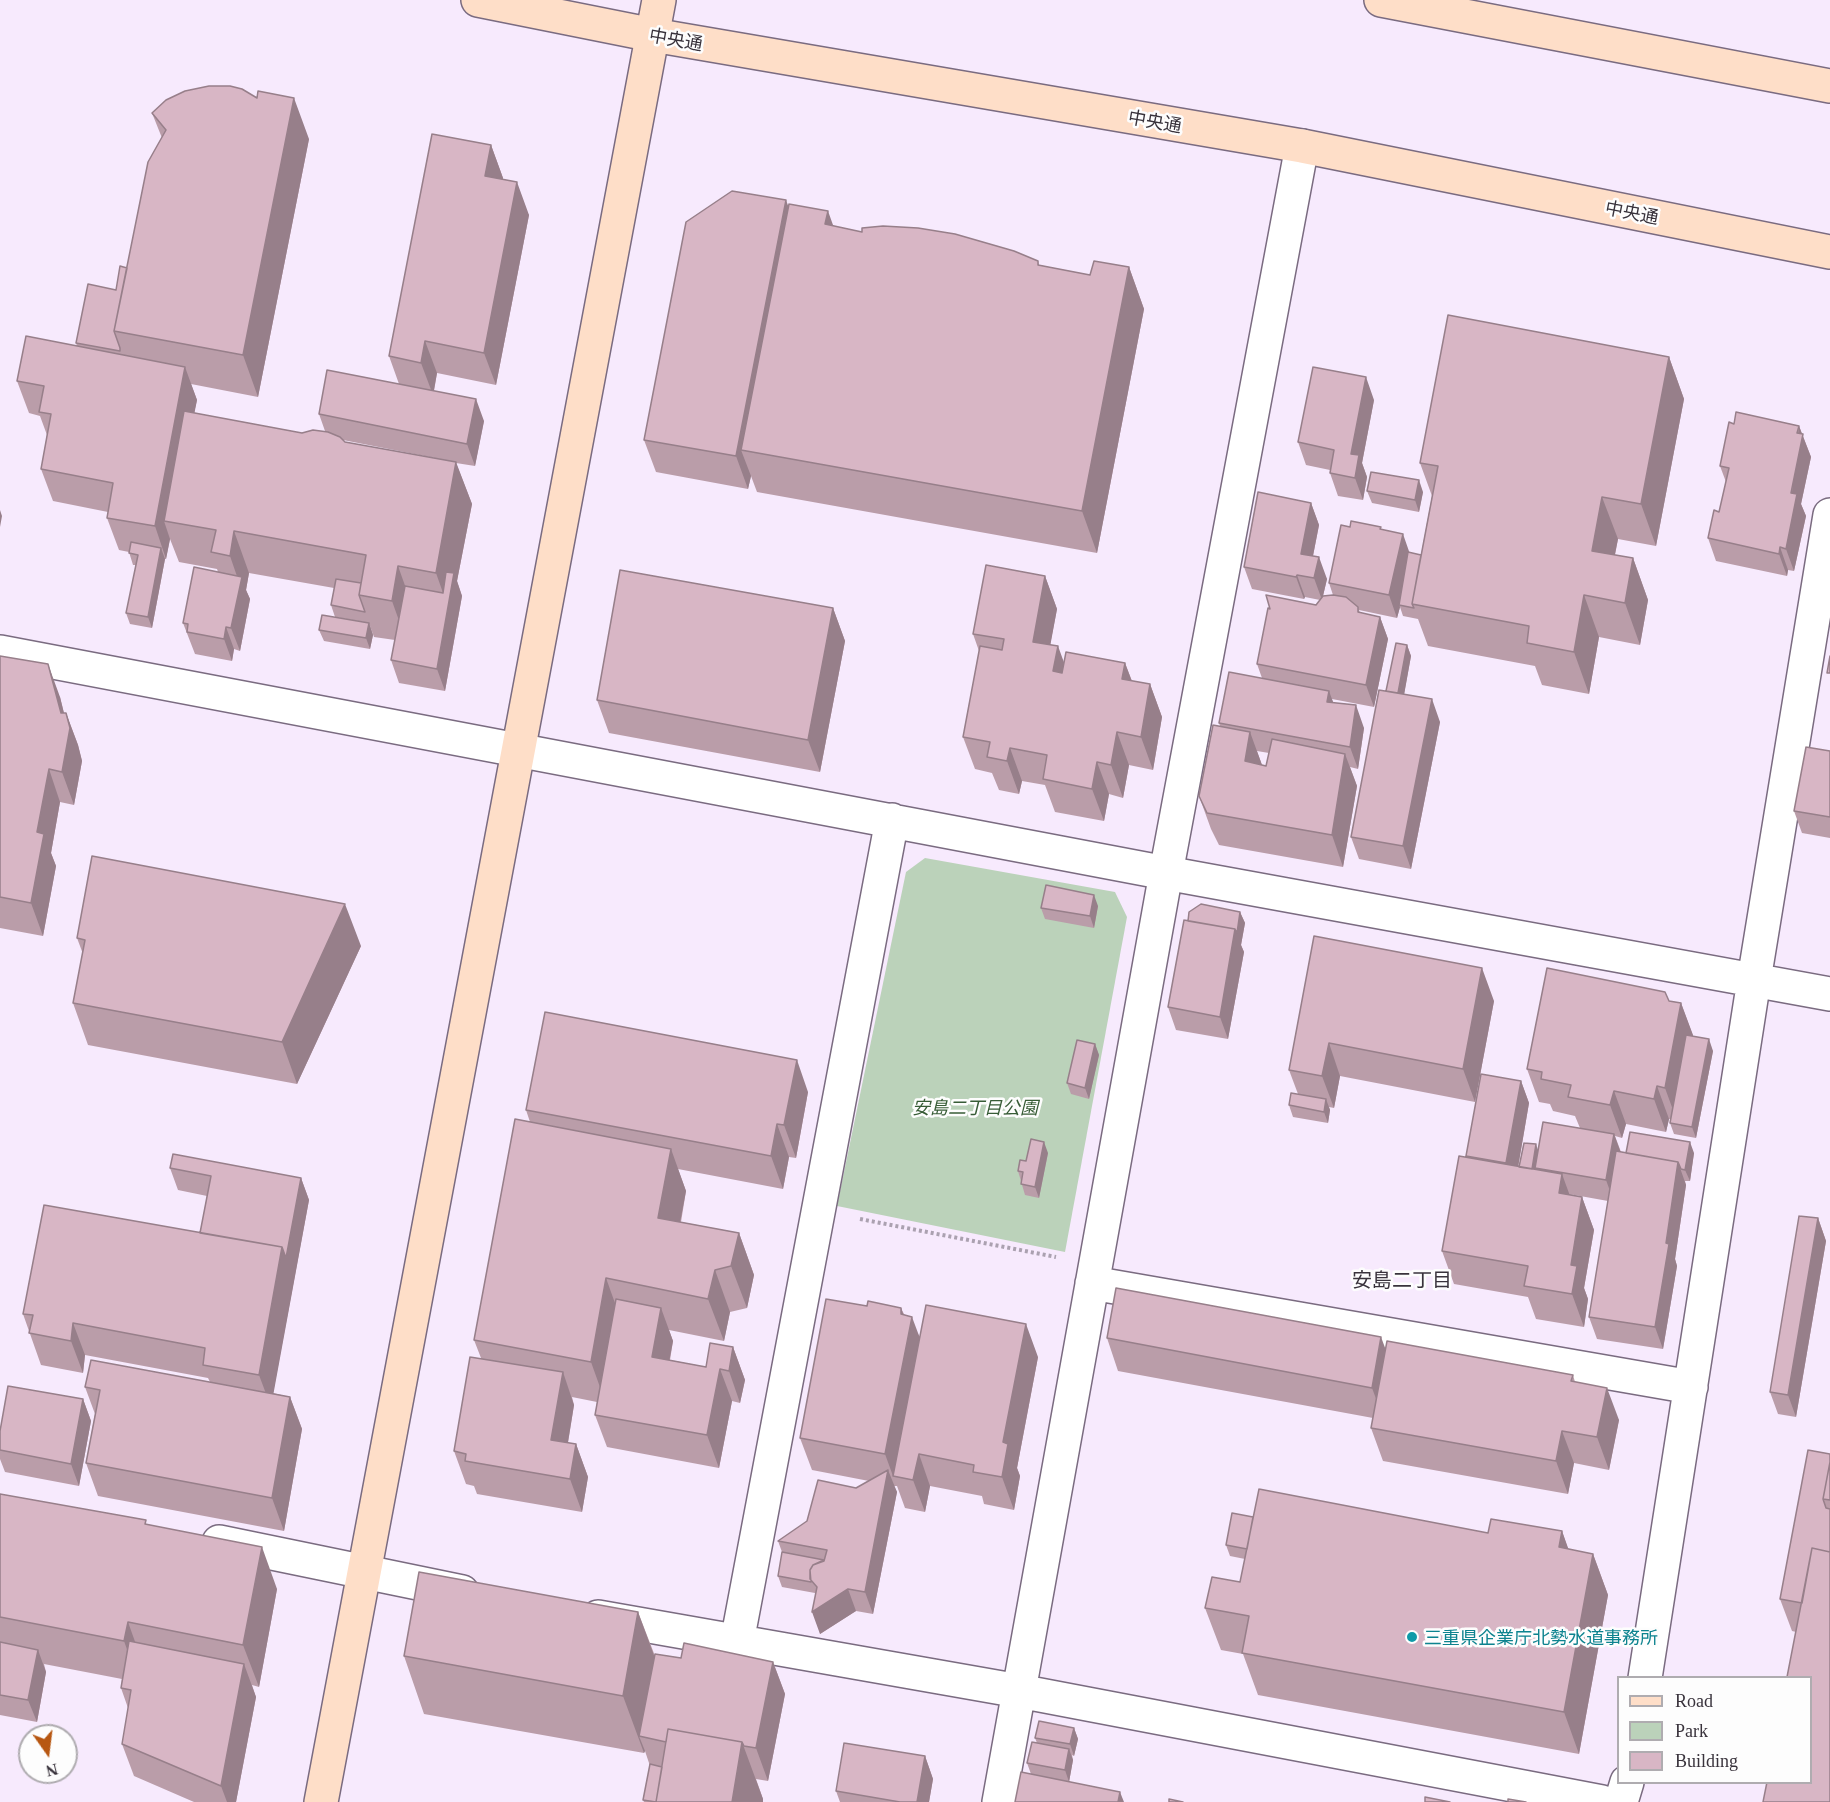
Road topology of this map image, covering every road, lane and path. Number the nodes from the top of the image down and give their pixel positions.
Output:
1 (478, 0) edge
2 (659, 0) edge
3 (1381, 0) edge
4 (653, 35) junction
5 (1830, 86) edge
6 (1302, 146) junction
7 (1830, 252) edge
8 (1830, 515) edge
9 (0, 652) edge
10 (520, 749) junction
11 (892, 820) junction
12 (1166, 873) junction
13 (1754, 980) junction
14 (1830, 994) edge
15 (818, 1211) junction
16 (1094, 1274) junction
17 (1691, 1388) junction
18 (196, 1537) edge
19 (366, 1572) junction
20 (491, 1597) edge
21 (573, 1612) edge
22 (737, 1642) junction
23 (1645, 1676) edge
24 (1019, 1691) junction
25 (1626, 1784) edge
26 (321, 1802) edge
27 (999, 1802) edge
28 (1602, 1802) edge
29 (1621, 1802) edge

1 - 4 street, 中央通
2 - 4 street
3 - 5 street
4 - 6 street, 中央通
4 - 10 street
6 - 7 street, 中央通
6 - 12 street
8 - 13 street
9 - 10 street
10 - 11 street
10 - 19 street
11 - 12 street
11 - 15 street
12 - 13 street
12 - 16 street
13 - 14 street
13 - 17 street
15 - 16 path
15 - 22 street
16 - 17 street
16 - 24 street
17 - 23 street
18 - 19 street
19 - 20 street
19 - 26 street
21 - 22 street
22 - 24 street
24 - 27 street
24 - 28 street
25 - 29 street

